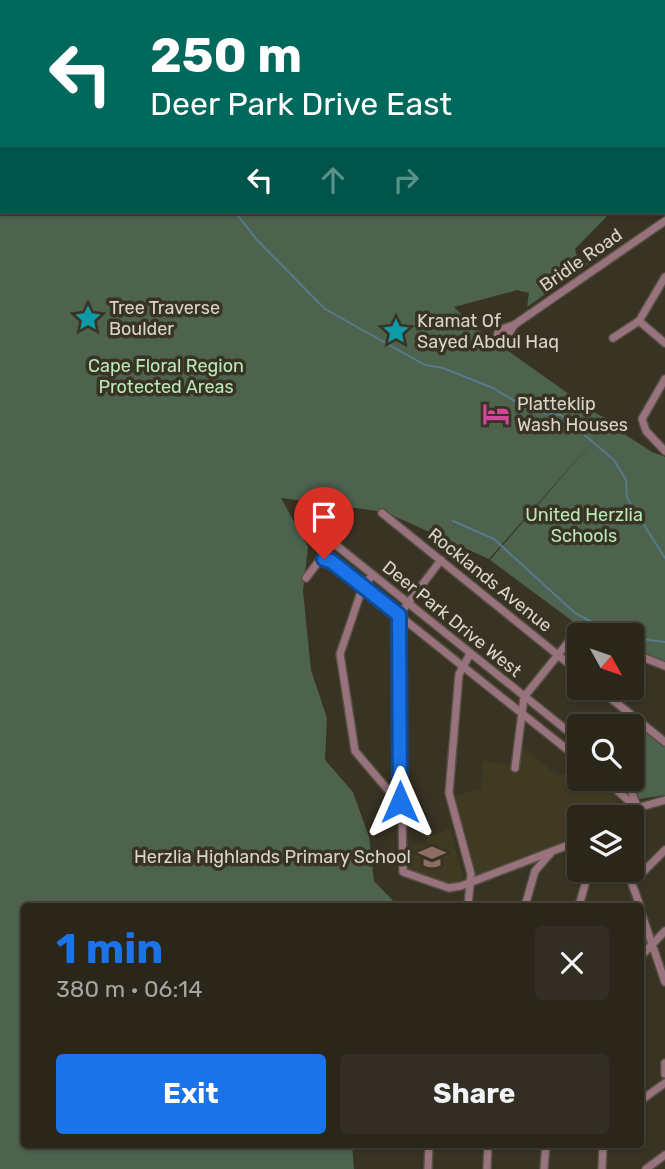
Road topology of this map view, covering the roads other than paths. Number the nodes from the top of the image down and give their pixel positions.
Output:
1 (665, 221) edge
2 (665, 277) edge
3 (639, 321) junction
4 (514, 324) dead end
5 (613, 338) dead end
6 (665, 343) edge
7 (665, 379) edge
8 (664, 450) edge
9 (382, 513) dead end
10 (306, 521) dead end
11 (441, 560) junction
12 (372, 576) junction
13 (306, 578) dead end
14 (363, 586) junction
15 (407, 604) junction
16 (399, 615) junction
17 (567, 646) edge
18 (470, 653) junction
19 (558, 655) junction
20 (644, 658) edge
21 (567, 662) edge
22 (463, 666) junction
23 (665, 666) edge
24 (524, 697) junction
25 (613, 700) edge
26 (521, 711) junction
27 (567, 731) edge
28 (665, 742) edge
29 (567, 749) edge
30 (515, 768) dead end
31 (618, 791) edge
32 (626, 791) edge
33 (400, 792) junction
34 (621, 794) junction
35 (665, 800) edge
36 (634, 805) edge
37 (644, 806) edge
38 (567, 846) edge
39 (665, 850) edge
40 (553, 851) junction
41 (586, 882) edge
42 (472, 883) junction
43 (632, 883) joint
44 (469, 903) edge
45 (526, 903) edge
46 (580, 903) edge
47 (638, 903) edge
48 (644, 920) edge
49 (665, 931) edge
50 (652, 944) junction
51 (644, 953) edge
52 (665, 982) edge
53 (665, 1063) edge
54 (665, 1074) edge
55 (665, 1083) edge
56 (644, 1098) edge
57 (429, 1148) edge
58 (488, 1148) edge
59 (546, 1148) edge
60 (603, 1148) edge
61 (665, 1155) edge
62 (428, 1169) edge
63 (487, 1169) edge
64 (544, 1169) edge
65 (602, 1169) edge
66 (646, 1169) edge

1 - 4 street, Bridle Road
2 - 3 street
3 - 5 street
3 - 6 street
7 - 8 street
9 - 11 street, Rocklands Avenue
10 - 12 street, Deer Park Drive West
11 - 15 street
11 - 19 street, Rocklands Avenue
12 - 14 street
12 - 15 street, Deer Park Drive West
13 - 14 street
14 - 16 street
14 - 33 street
15 - 16 street
15 - 18 street, Deer Park Drive West
16 - 22 street
16 - 33 street
17 - 19 street
18 - 22 street
18 - 24 street, Deer Park Drive West
19 - 21 street, Rocklands Avenue
19 - 24 street
20 - 23 street
22 - 26 street
22 - 42 street
24 - 26 street
24 - 27 street, Deer Park Drive West
25 - 28 street
26 - 29 street
26 - 30 street
31 - 34 street
32 - 34 street
33 - 42 street
34 - 36 street
35 - 37 street
38 - 40 street
39 - 43 street
40 - 42 street
40 - 45 street
41 - 46 street
42 - 44 street
43 - 47 street
48 - 50 street
49 - 50 street
50 - 51 street
50 - 52 street
53 - 54 street
55 - 56 street
57 - 62 street
58 - 63 street
59 - 64 street
60 - 65 street
61 - 66 street

